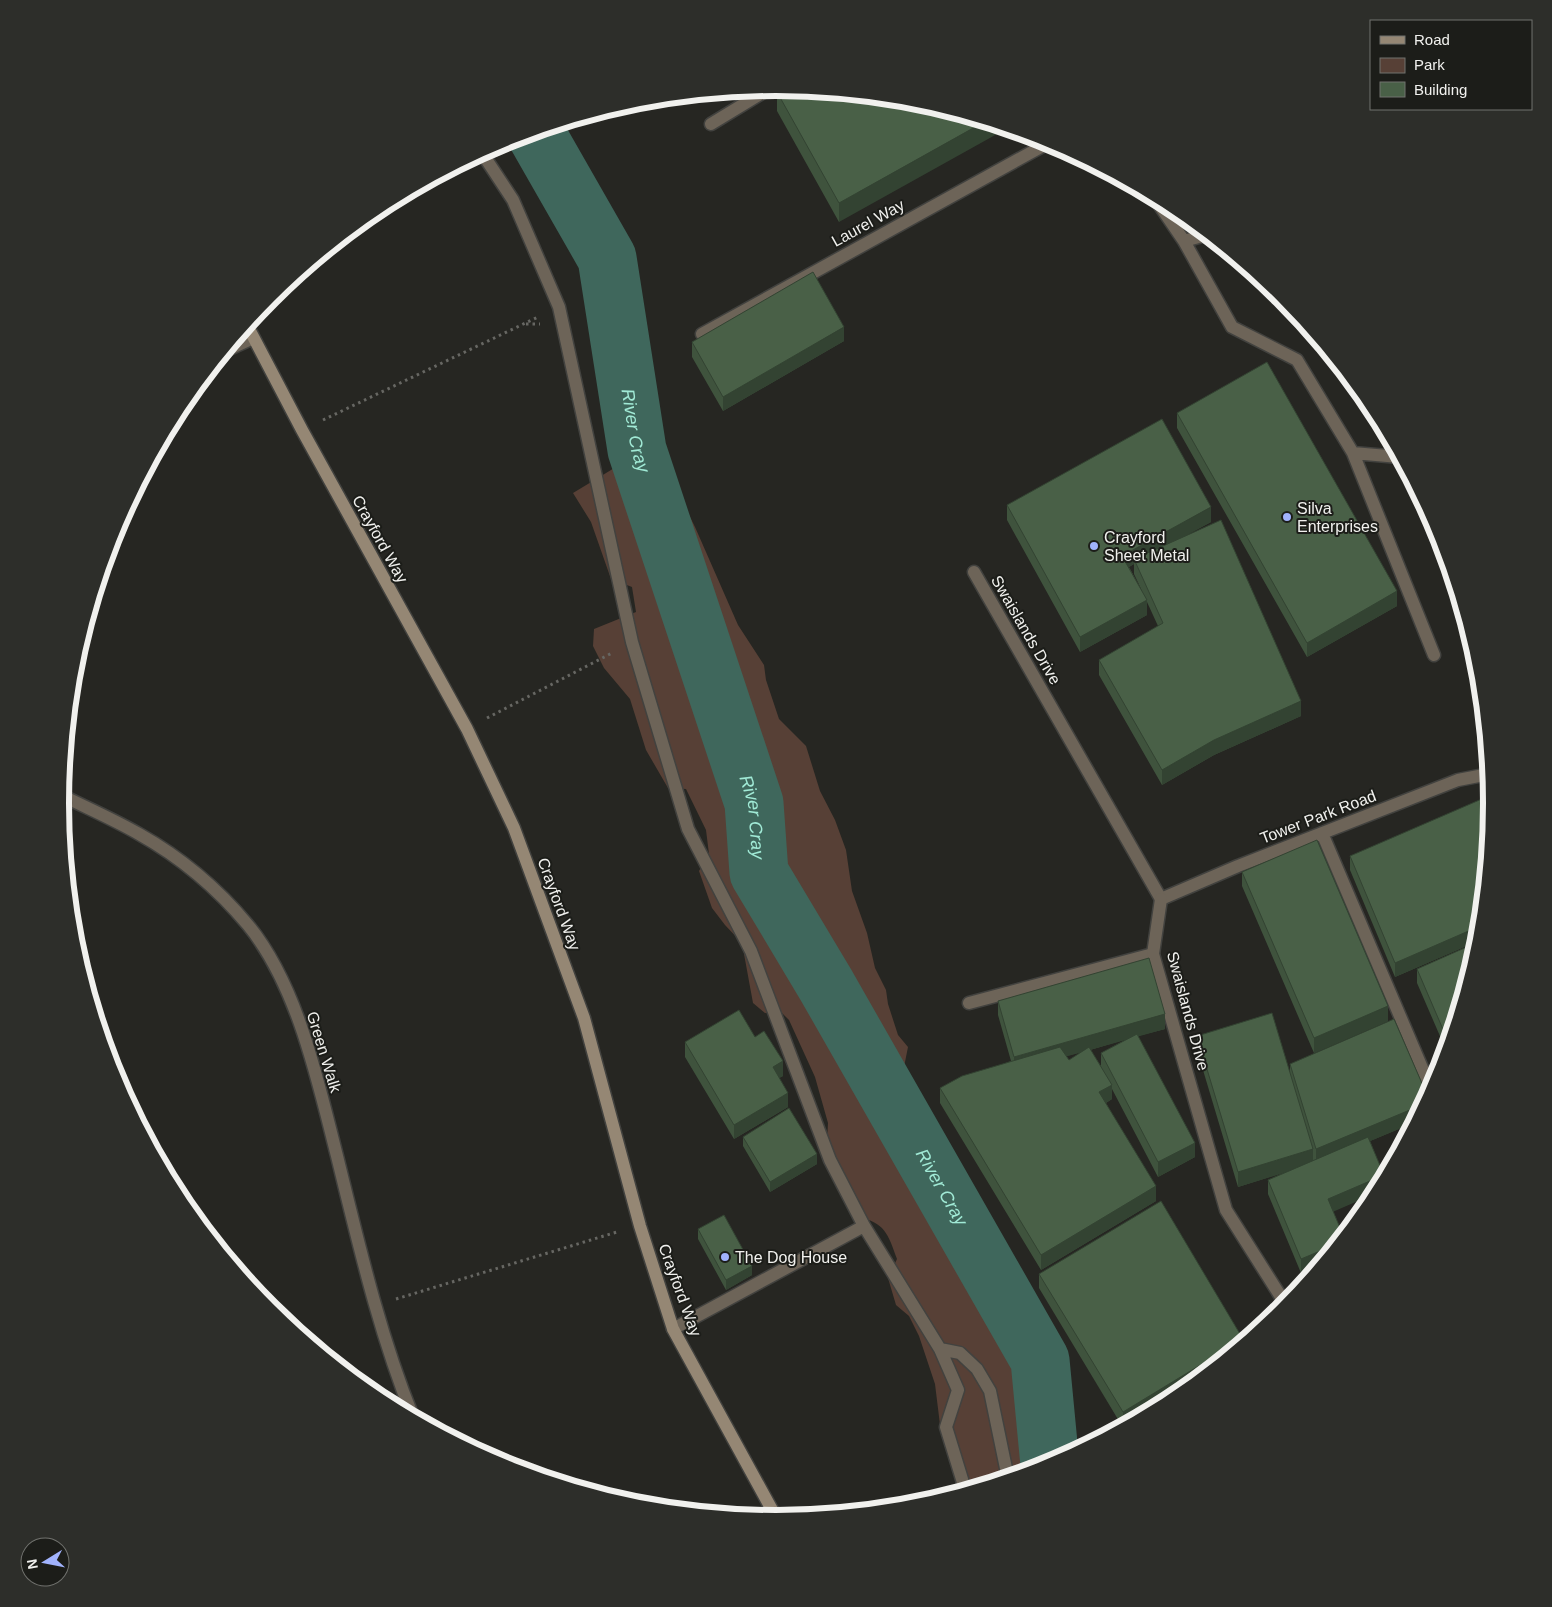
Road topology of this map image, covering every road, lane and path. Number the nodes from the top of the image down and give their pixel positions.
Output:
1 (755, 97) edge
2 (711, 124) dead end
3 (1040, 147) edge
4 (486, 159) edge
5 (1164, 212) edge
6 (1199, 237) edge
7 (1184, 240) junction
8 (523, 324) dead end
9 (249, 331) edge
10 (702, 334) edge
11 (253, 338) junction
12 (237, 346) edge
13 (302, 430) junction
14 (1353, 453) junction
15 (1392, 457) edge
16 (974, 572) dead end
17 (632, 642) junction
18 (1434, 655) dead end
19 (467, 730) junction
20 (1482, 775) edge
21 (69, 799) edge
22 (1322, 833) junction
23 (1161, 899) junction
24 (1153, 954) junction
25 (969, 1003) dead end
26 (1427, 1079) edge
27 (640, 1226) junction
28 (864, 1226) junction
29 (1282, 1297) edge
30 (374, 1305) junction
31 (673, 1329) junction
32 (940, 1349) junction
33 (410, 1408) edge
34 (1007, 1472) edge
35 (964, 1485) edge
36 (773, 1511) edge

1 - 2 street
3 - 10 street, Laurel Way
4 - 17 street
5 - 7 street
6 - 7 street
7 - 14 street
8 - 13 path
9 - 11 main road, Crayford Way
11 - 12 street
11 - 13 main road, Crayford Way
13 - 19 main road, Crayford Way
14 - 15 street
14 - 18 street
16 - 23 street, Swaislands Drive
17 - 19 path
17 - 28 street
19 - 27 main road, Crayford Way
20 - 22 street, Tower Park Road
21 - 30 street, Green Walk
22 - 23 street, Tower Park Road
22 - 26 street
23 - 24 street, Swaislands Drive
24 - 25 street
24 - 29 street, Swaislands Drive
27 - 30 path
27 - 31 main road, Crayford Way
28 - 31 street
28 - 32 street
30 - 33 street, Green Walk
31 - 36 main road, Crayford Way
32 - 34 street
32 - 35 street

